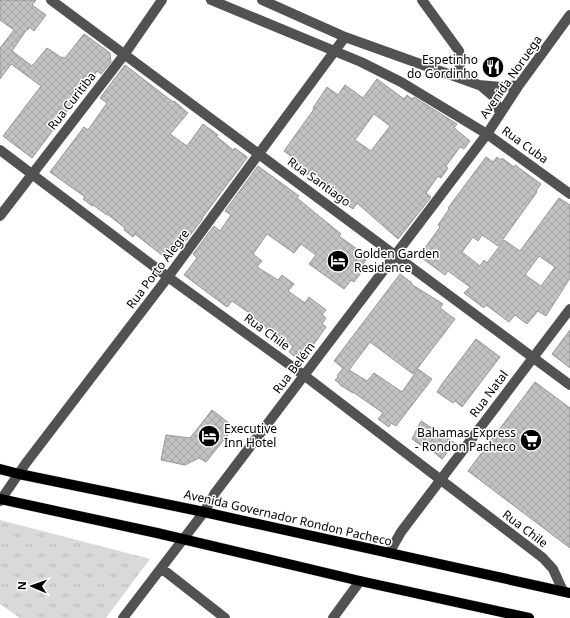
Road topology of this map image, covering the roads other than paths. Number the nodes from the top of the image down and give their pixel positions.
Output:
1 (52, 0) edge
2 (162, 0) edge
3 (211, 0) edge
4 (262, 0) edge
5 (422, 0) edge
6 (570, 15) edge
7 (345, 37) junction
8 (335, 52) junction
9 (124, 55) junction
10 (457, 77) junction
11 (479, 85) junction
12 (519, 85) junction
13 (500, 113) junction
14 (487, 134) junction
15 (0, 150) edge
16 (260, 154) junction
17 (32, 174) junction
18 (570, 194) edge
19 (0, 216) edge
20 (396, 255) junction
21 (168, 277) junction
22 (570, 309) edge
23 (533, 357) junction
24 (305, 376) junction
25 (570, 385) edge
26 (0, 469) edge
27 (18, 474) junction
28 (441, 481) junction
29 (0, 500) edge
30 (204, 512) junction
31 (183, 540) junction
32 (389, 553) junction
33 (161, 568) junction
34 (360, 581) junction
35 (567, 592) edge
36 (123, 618) edge
37 (225, 618) edge
38 (333, 618) edge
39 (529, 618) edge

1 - 9 street, Rua Santiago
2 - 9 street, Rua Curitiba
3 - 8 street, Rua Cuba
4 - 7 street
5 - 10 street
6 - 12 street, Avenida Noruega
7 - 8 street, Rua Porto Alegre
7 - 10 street
8 - 14 street, Rua Cuba
8 - 16 street, Rua Porto Alegre
9 - 16 street, Rua Santiago
9 - 17 street, Rua Curitiba
10 - 11 street
11 - 12 street
11 - 13 street
12 - 13 street, Avenida Noruega
13 - 14 street, Avenida Noruega
14 - 18 street, Rua Cuba
14 - 20 street, Rua Belém
15 - 17 street, Rua Chile
16 - 20 street, Rua Santiago
16 - 21 street, Rua Porto Alegre
17 - 19 street, Rua Curitiba
17 - 21 street, Rua Chile
20 - 23 street, Rua Santiago
20 - 24 street, Rua Belém
21 - 24 street, Rua Chile
21 - 27 street, Rua Porto Alegre
22 - 23 street, Rua Natal
23 - 25 street, Rua Santiago
23 - 28 street, Rua Natal
24 - 28 street, Rua Chile
24 - 30 street, Rua Belém
26 - 27 main road, Avenida Governador Rondon Pacheco
27 - 29 street, Rua Porto Alegre
27 - 30 main road, Avenida Governador Rondon Pacheco
28 - 32 street, Rua Natal
28 - 35 street, Rua Chile
29 - 31 main road
30 - 31 street, Rua Belém
30 - 32 main road, Avenida Governador Rondon Pacheco
31 - 33 street, Rua Belém
31 - 34 main road
32 - 35 main road, Avenida Governador Rondon Pacheco
33 - 36 street, Rua Belém
33 - 37 street
34 - 38 street
34 - 39 main road

